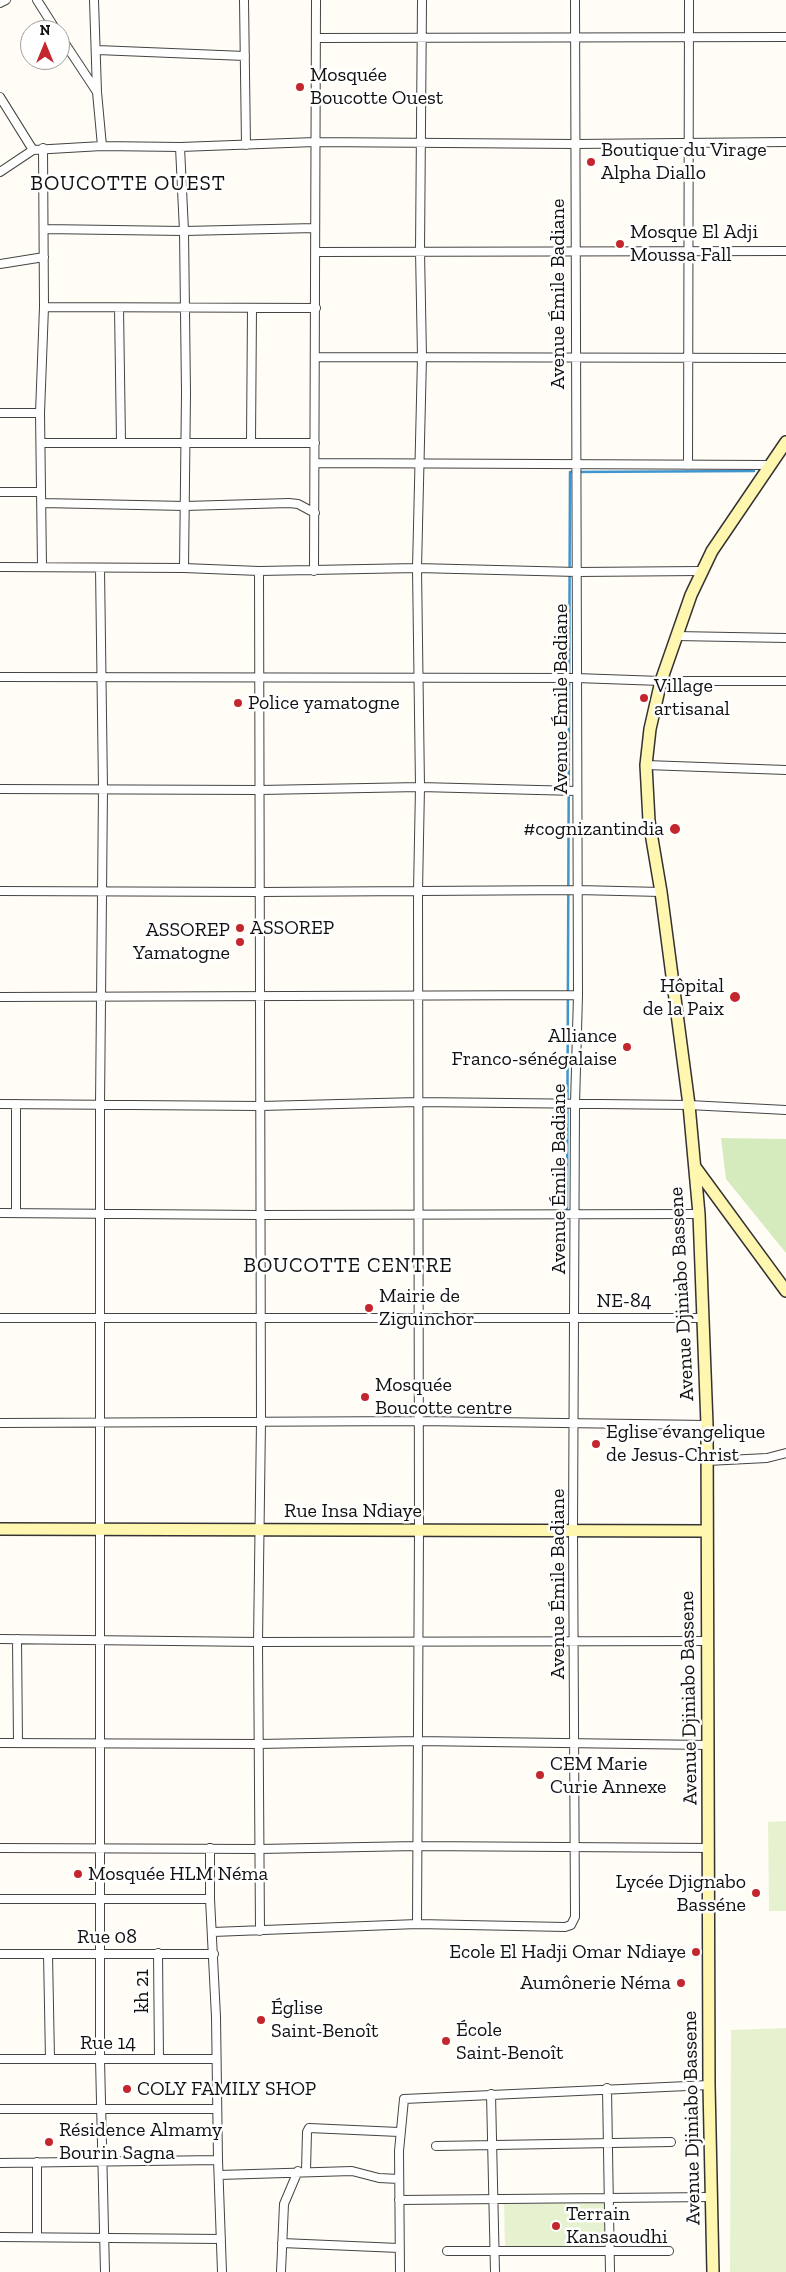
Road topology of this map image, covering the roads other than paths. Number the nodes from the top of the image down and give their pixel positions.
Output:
1 (6, 0) edge
2 (37, 0) edge
3 (94, 0) edge
4 (244, 0) edge
5 (316, 0) edge
6 (422, 0) edge
7 (575, 0) edge
8 (689, 0) edge
9 (0, 3) edge
10 (50, 20) edge
11 (316, 38) junction
12 (422, 38) junction
13 (689, 38) junction
14 (786, 38) edge
15 (575, 39) junction
16 (97, 50) junction
17 (70, 51) edge
18 (245, 56) junction
19 (97, 92) junction
20 (0, 96) edge
21 (315, 142) junction
22 (420, 142) junction
23 (689, 142) junction
24 (786, 142) edge
25 (575, 144) junction
26 (246, 145) junction
27 (102, 146) junction
28 (180, 147) junction
29 (43, 148) junction
30 (33, 150) junction
31 (0, 172) edge
32 (315, 228) junction
33 (44, 229) junction
34 (184, 231) junction
35 (689, 250) junction
36 (420, 251) junction
37 (574, 251) junction
38 (786, 251) edge
39 (316, 252) junction
40 (44, 257) junction
41 (0, 264) edge
42 (44, 307) junction
43 (119, 308) junction
44 (185, 308) junction
45 (252, 308) junction
46 (316, 308) junction
47 (316, 357) junction
48 (422, 357) junction
49 (575, 358) junction
50 (786, 358) edge
51 (687, 359) junction
52 (0, 413) edge
53 (40, 413) junction
54 (120, 442) junction
55 (251, 442) junction
56 (786, 442) edge
57 (41, 443) junction
58 (185, 443) junction
59 (316, 443) junction
60 (419, 462) junction
61 (316, 463) junction
62 (575, 464) junction
63 (688, 465) junction
64 (770, 465) junction
65 (0, 492) edge
66 (41, 492) junction
67 (42, 503) junction
68 (185, 506) junction
69 (315, 513) junction
70 (42, 566) junction
71 (0, 567) edge
72 (100, 568) junction
73 (184, 568) junction
74 (417, 568) junction
75 (260, 571) junction
76 (314, 571) junction
77 (701, 571) junction
78 (577, 572) junction
79 (676, 636) junction
80 (786, 638) edge
81 (261, 676) junction
82 (0, 677) edge
83 (419, 677) junction
84 (103, 678) junction
85 (576, 678) junction
86 (662, 681) junction
87 (786, 681) edge
88 (646, 765) junction
89 (786, 770) edge
90 (420, 786) junction
91 (0, 789) edge
92 (103, 789) junction
93 (260, 790) junction
94 (577, 791) junction
95 (578, 890) junction
96 (0, 891) edge
97 (418, 891) junction
98 (102, 892) junction
99 (260, 892) junction
100 (661, 892) junction
101 (418, 994) junction
102 (578, 995) junction
103 (0, 996) edge
104 (102, 996) junction
105 (261, 996) junction
106 (418, 1102) junction
107 (0, 1104) edge
108 (16, 1104) junction
109 (575, 1104) junction
110 (100, 1105) junction
111 (689, 1105) junction
112 (261, 1106) junction
113 (786, 1110) edge
114 (695, 1167) junction
115 (0, 1213) edge
116 (16, 1213) junction
117 (418, 1213) junction
118 (101, 1214) junction
119 (699, 1214) junction
120 (260, 1215) junction
121 (575, 1216) junction
122 (786, 1291) edge
123 (260, 1317) junction
124 (418, 1317) junction
125 (574, 1317) junction
126 (0, 1318) edge
127 (703, 1318) junction
128 (101, 1319) junction
129 (261, 1421) junction
130 (419, 1421) junction
131 (574, 1422) junction
132 (0, 1423) edge
133 (101, 1423) junction
134 (707, 1425) junction
135 (786, 1453) edge
136 (707, 1461) junction
137 (0, 1529) edge
138 (419, 1529) junction
139 (99, 1530) junction
140 (260, 1530) junction
141 (574, 1530) junction
142 (706, 1531) junction
143 (0, 1639) edge
144 (17, 1639) junction
145 (100, 1640) junction
146 (419, 1640) junction
147 (575, 1641) junction
148 (707, 1641) junction
149 (258, 1642) junction
150 (418, 1741) junction
151 (0, 1743) edge
152 (18, 1743) junction
153 (100, 1743) junction
154 (258, 1744) junction
155 (575, 1744) junction
156 (708, 1745) junction
157 (417, 1846) junction
158 (100, 1847) junction
159 (0, 1848) edge
160 (210, 1848) junction
161 (574, 1848) junction
162 (709, 1848) junction
163 (260, 1849) junction
164 (100, 1898) junction
165 (0, 1899) edge
166 (210, 1899) junction
167 (417, 1924) junction
168 (260, 1931) junction
169 (213, 1932) junction
170 (100, 1953) junction
171 (158, 1953) junction
172 (0, 1954) edge
173 (48, 1954) junction
174 (214, 1954) junction
175 (216, 2058) junction
176 (50, 2059) junction
177 (100, 2059) junction
178 (159, 2059) junction
179 (0, 2060) edge
180 (708, 2085) junction
181 (607, 2088) junction
182 (491, 2094) junction
183 (217, 2108) junction
184 (0, 2109) edge
185 (100, 2109) junction
186 (399, 2132) junction
187 (671, 2142) dead end
188 (608, 2143) junction
189 (492, 2145) junction
190 (436, 2146) dead end
191 (218, 2160) junction
192 (0, 2162) edge
193 (36, 2162) junction
194 (102, 2162) junction
195 (302, 2171) junction
196 (219, 2175) junction
197 (398, 2179) junction
198 (712, 2197) junction
199 (609, 2198) junction
200 (493, 2199) junction
201 (398, 2200) junction
202 (0, 2237) edge
203 (37, 2237) junction
204 (103, 2238) junction
205 (221, 2239) junction
206 (282, 2243) junction
207 (399, 2248) junction
208 (447, 2251) dead end
209 (495, 2251) junction
210 (610, 2251) junction
211 (669, 2251) dead end
212 (104, 2272) edge
213 (222, 2272) edge
214 (281, 2272) edge
215 (400, 2272) edge
216 (495, 2272) edge
217 (610, 2272) edge
218 (713, 2272) edge

1 - 9 street
2 - 10 street
3 - 16 street
4 - 18 street
5 - 11 street
6 - 12 street
7 - 15 street, Avenue Émile Badiane
8 - 13 street
11 - 12 street
11 - 21 street
12 - 15 street
12 - 22 street
13 - 14 street
13 - 15 street
13 - 23 street
15 - 25 street, Avenue Émile Badiane
16 - 18 street
16 - 19 street
17 - 19 street
18 - 26 street
19 - 27 street
20 - 30 street
21 - 22 street
21 - 26 street
21 - 32 street
22 - 25 street
22 - 36 street
23 - 24 street
23 - 25 street
23 - 35 street
25 - 37 street, Avenue Émile Badiane
26 - 28 street
27 - 28 street
27 - 29 street
28 - 34 street
29 - 30 street
29 - 33 street
30 - 31 street
32 - 34 street
32 - 39 street
33 - 34 street
33 - 40 street
34 - 44 street
35 - 37 street
35 - 38 street
35 - 51 street
36 - 37 street
36 - 39 street
36 - 48 street
37 - 49 street, Avenue Émile Badiane
39 - 46 street
40 - 41 street
40 - 42 street
42 - 43 street
42 - 53 street
43 - 44 street
43 - 54 street
44 - 45 street
44 - 58 street
45 - 46 street
45 - 55 street
46 - 47 street
47 - 48 street
47 - 59 street
48 - 49 street
48 - 60 street
49 - 51 street
49 - 62 street, Avenue Émile Badiane
50 - 51 street
51 - 63 street
52 - 53 street
53 - 57 street
54 - 57 street
54 - 58 street
55 - 58 street
55 - 59 street
56 - 64 main road, Avenue Djiniabo Bassene
57 - 66 street
58 - 68 street
59 - 61 street
60 - 61 street
60 - 62 street
60 - 74 street
61 - 69 street
62 - 63 street
62 - 78 street, Avenue Émile Badiane
63 - 64 street
64 - 77 main road, Avenue Djiniabo Bassene
65 - 66 street
66 - 67 street
67 - 68 street
67 - 70 street
68 - 69 street
68 - 73 street
69 - 76 street
70 - 71 street
70 - 72 street
72 - 73 street
72 - 84 street
73 - 75 street
74 - 76 street
74 - 78 street
74 - 83 street
75 - 76 street
75 - 81 street
77 - 78 street
77 - 79 main road, Avenue Djiniabo Bassene
78 - 85 street, Avenue Émile Badiane
79 - 80 street
79 - 86 main road, Avenue Djiniabo Bassene
81 - 83 street
81 - 84 street
81 - 93 street
82 - 84 street
83 - 85 street
83 - 90 street
84 - 92 street
85 - 86 street
85 - 94 street, Avenue Émile Badiane
86 - 87 street
86 - 88 main road, Avenue Djiniabo Bassene
88 - 89 street
88 - 100 main road, Avenue Djiniabo Bassene
90 - 93 street
90 - 94 street
90 - 97 street
91 - 92 street
92 - 93 street
92 - 98 street
93 - 99 street
94 - 95 street, Avenue Émile Badiane
95 - 97 street
95 - 100 street
95 - 102 street, Avenue Émile Badiane
96 - 98 street
97 - 99 street
97 - 101 street
98 - 99 street
98 - 104 street
99 - 105 street
100 - 111 main road, Avenue Djiniabo Bassene
101 - 102 street
101 - 105 street
101 - 106 street
102 - 109 street, Avenue Émile Badiane
103 - 104 street
104 - 105 street
104 - 110 street
105 - 112 street
106 - 109 street
106 - 112 street
106 - 117 street
107 - 108 street
108 - 110 street
108 - 116 street
109 - 111 street
109 - 121 street, Avenue Émile Badiane
110 - 112 street
110 - 118 street
111 - 113 street
111 - 114 main road, Avenue Djiniabo Bassene
112 - 120 street
114 - 119 main road, Avenue Djiniabo Bassene
114 - 122 main road
115 - 116 street
116 - 118 street
117 - 120 street
117 - 121 street
117 - 124 street
118 - 120 street
118 - 128 street
119 - 121 street
119 - 127 main road, Avenue Djiniabo Bassene
120 - 123 street
121 - 125 street, Avenue Émile Badiane
123 - 124 street, NE-84
123 - 128 street, NE-84
123 - 129 street
124 - 125 street, NE-84
124 - 130 street
125 - 127 street, NE-84
125 - 131 street, Avenue Émile Badiane
126 - 128 street, NE-84
127 - 134 main road, Avenue Djiniabo Bassene
128 - 133 street
129 - 130 street
129 - 133 street
129 - 140 street
130 - 131 street
130 - 138 street
131 - 134 street
131 - 141 street, Avenue Émile Badiane
132 - 133 street
133 - 139 street
134 - 136 main road, Avenue Djiniabo Bassene
135 - 136 street
136 - 142 main road, Avenue Djiniabo Bassene
137 - 139 main road, Rue Insa Ndiaye
138 - 140 main road, Rue Insa Ndiaye
138 - 141 main road, Rue Insa Ndiaye
138 - 146 street
139 - 140 main road, Rue Insa Ndiaye
139 - 145 street
140 - 149 street
141 - 142 main road, Rue Insa Ndiaye
141 - 147 street, Avenue Émile Badiane
142 - 148 main road, Avenue Djiniabo Bassene
143 - 144 street
144 - 145 street
144 - 152 street
145 - 149 street
145 - 153 street
146 - 147 street
146 - 149 street
146 - 150 street
147 - 148 street
147 - 155 street, Avenue Émile Badiane
148 - 156 main road, Avenue Djiniabo Bassene
149 - 154 street
150 - 154 street
150 - 155 street
150 - 157 street
151 - 152 street
152 - 153 street
153 - 154 street
153 - 158 street
154 - 163 street
155 - 156 street
155 - 161 street, Avenue Émile Badiane
156 - 162 main road, Avenue Djiniabo Bassene
157 - 161 street
157 - 163 street
157 - 167 street
158 - 159 street
158 - 160 street
158 - 164 street
160 - 163 street
160 - 166 street
161 - 162 street
161 - 167 street, Avenue Émile Badiane
162 - 180 main road, Avenue Djiniabo Bassene
163 - 168 street
164 - 165 street
164 - 166 street
164 - 170 street
166 - 169 street
167 - 168 street
168 - 169 street
169 - 174 street
170 - 171 street, Rue 08
170 - 173 street, Rue 08
170 - 177 street
171 - 174 street, Rue 08
171 - 178 street, kh 21
172 - 173 street, Rue 08
173 - 176 street
174 - 175 street
175 - 178 street, Rue 14
175 - 183 street
176 - 177 street, Rue 14
176 - 179 street, Rue 14
177 - 178 street, Rue 14
177 - 185 street
180 - 181 street
180 - 198 main road, Avenue Djiniabo Bassene
181 - 182 street
181 - 188 street
182 - 186 street
182 - 189 street
183 - 185 street
183 - 191 street
184 - 185 street
185 - 194 street
186 - 195 street
186 - 197 street
187 - 188 street
188 - 189 street
188 - 199 street
189 - 190 street
189 - 200 street
191 - 194 street
191 - 196 street
192 - 193 street
193 - 194 street
193 - 203 street
194 - 204 street
195 - 196 street
195 - 197 street
195 - 206 street
196 - 205 street
197 - 201 street
198 - 199 street
198 - 218 main road, Avenue Djiniabo Bassene
199 - 200 street
199 - 210 street
200 - 201 street
200 - 209 street
201 - 207 street
202 - 203 street
203 - 204 street
204 - 205 street
204 - 212 street
205 - 213 street
206 - 207 street
206 - 214 street
207 - 215 street
208 - 209 street
209 - 210 street
209 - 216 street
210 - 211 street
210 - 217 street

